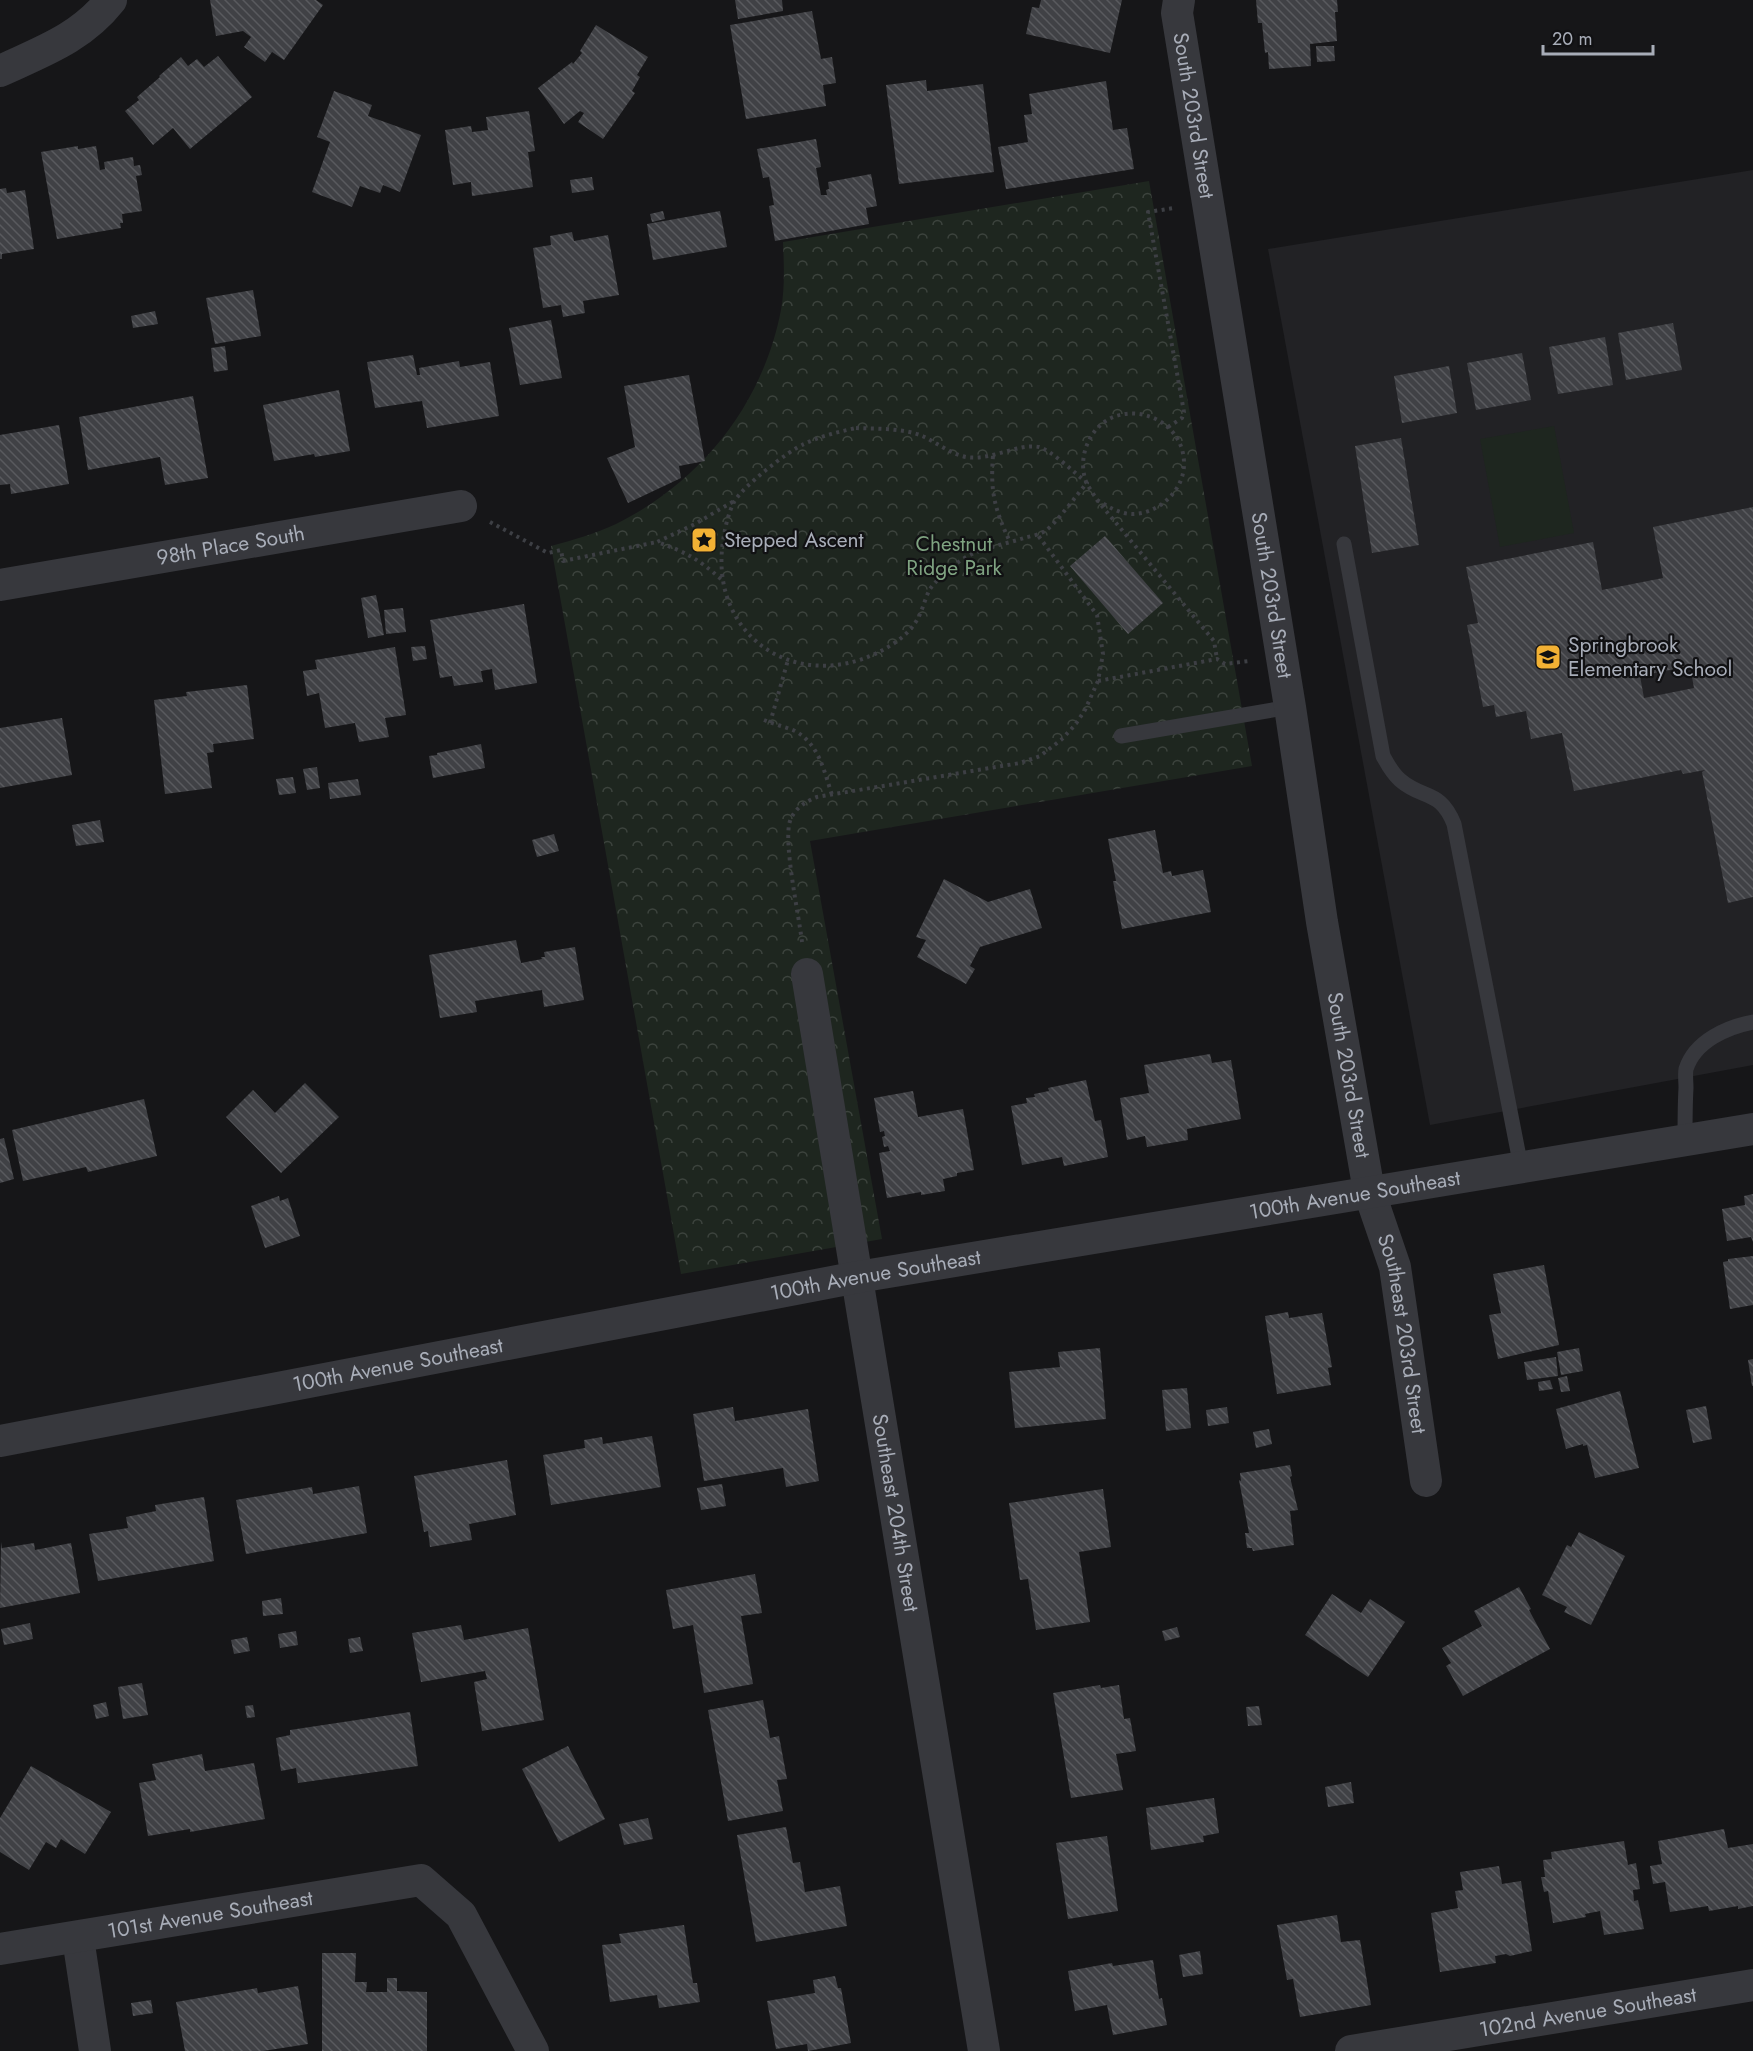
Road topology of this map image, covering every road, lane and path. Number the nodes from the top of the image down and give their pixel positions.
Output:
1 (111, 0) edge
2 (1179, 0) edge
3 (0, 71) edge
4 (1178, 207) dead end
5 (1168, 427) junction
6 (993, 456) junction
7 (1087, 483) junction
8 (735, 500) junction
9 (1097, 500) junction
10 (461, 506) joint
11 (1037, 534) junction
12 (657, 542) junction
13 (1010, 542) junction
14 (1344, 544) dead end
15 (722, 579) junction
16 (0, 585) edge
17 (1217, 659) junction
18 (788, 660) junction
19 (1252, 661) dead end
20 (1098, 681) junction
21 (1290, 707) junction
22 (764, 720) dead end
23 (770, 723) junction
24 (1121, 736) dead end
25 (832, 795) junction
26 (807, 974) joint
27 (1753, 1022) edge
28 (1753, 1129) edge
29 (1685, 1140) junction
30 (1521, 1167) junction
31 (1369, 1191) junction
32 (858, 1277) junction
33 (0, 1440) edge
34 (1426, 1481) dead end
35 (78, 1938) junction
36 (0, 1949) edge
37 (1753, 1985) edge
38 (95, 2051) edge
39 (533, 2051) edge
40 (984, 2051) edge
41 (1351, 2051) edge

1 - 3 street
2 - 21 street, South 203rd Street
4 - 5 path
5 - 7 path
5 - 9 path
6 - 7 path
6 - 8 path
6 - 13 path
7 - 9 path
7 - 11 path
8 - 12 path
8 - 15 path
9 - 17 path
10 - 12 path
10 - 16 street, 98th Place South
11 - 13 path
11 - 20 path
12 - 15 path
13 - 18 path
14 - 30 lane
15 - 18 path
17 - 19 path
17 - 20 path
18 - 23 path
20 - 25 path
21 - 24 lane
21 - 31 street, South 203rd Street
22 - 23 path
23 - 25 path
25 - 26 path
26 - 32 street, Southeast 204th Street
27 - 29 lane
28 - 29 street, 100th Avenue Southeast
29 - 30 street, 100th Avenue Southeast
30 - 31 street, 100th Avenue Southeast
31 - 32 street, 100th Avenue Southeast
31 - 34 street, Southeast 203rd Street
32 - 33 street, 100th Avenue Southeast
32 - 40 street, Southeast 204th Street
35 - 36 street, 101st Avenue Southeast
35 - 38 street
35 - 39 street, 101st Avenue Southeast
37 - 41 street, 102nd Avenue Southeast

